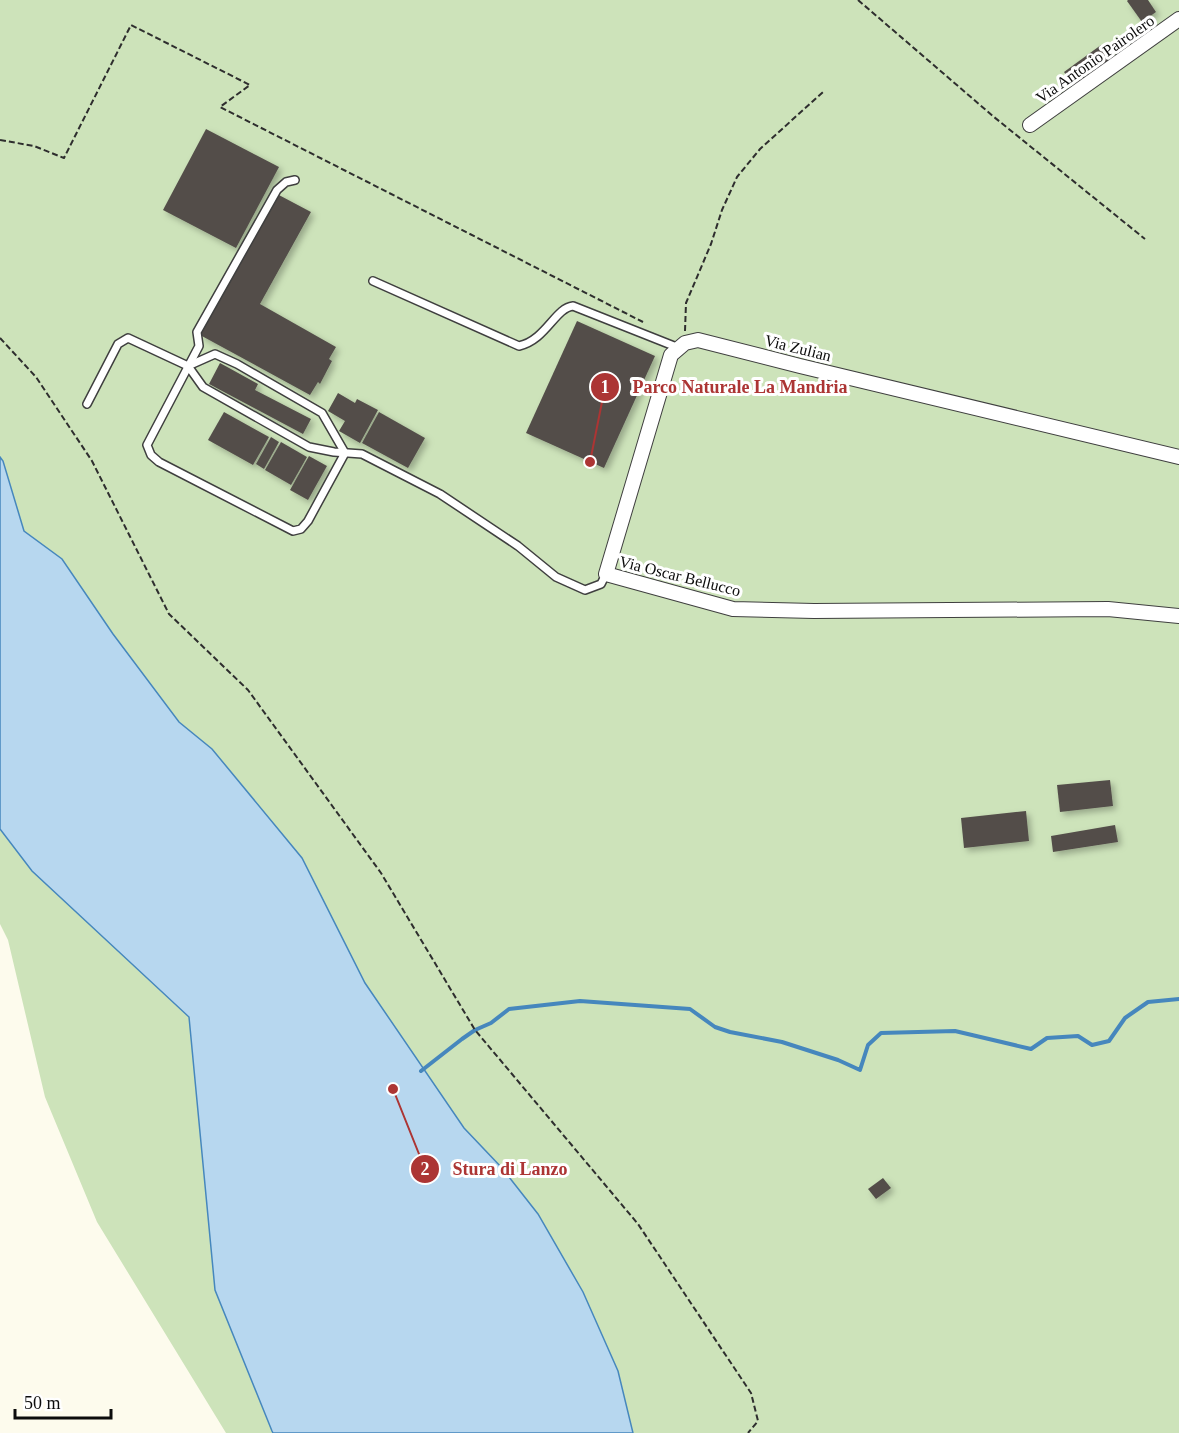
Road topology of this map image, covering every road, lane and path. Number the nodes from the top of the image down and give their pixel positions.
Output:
1 (858, 0) edge
2 (1179, 19) edge
3 (823, 92) dead end
4 (1030, 125) dead end
5 (0, 140) edge
6 (295, 180) dead end
7 (1145, 239) dead end
8 (373, 281) dead end
9 (643, 322) dead end
10 (0, 338) edge
11 (682, 346) junction
12 (188, 366) junction
13 (87, 404) dead end
14 (345, 453) junction
15 (1179, 457) edge
16 (606, 574) junction
17 (1179, 616) edge
18 (748, 1433) edge

1 - 7 path
2 - 4 street, Via Antonio Pairolero
3 - 11 path
5 - 9 path
6 - 12 lane
8 - 11 lane
10 - 18 path
11 - 15 street, Via Zulian
11 - 16 street
12 - 13 lane
12 - 14 lane, Via Oscar Bellucco
12 - 14 lane
12 - 14 lane
14 - 16 lane, Via Oscar Bellucco
16 - 17 street, Via Oscar Bellucco

